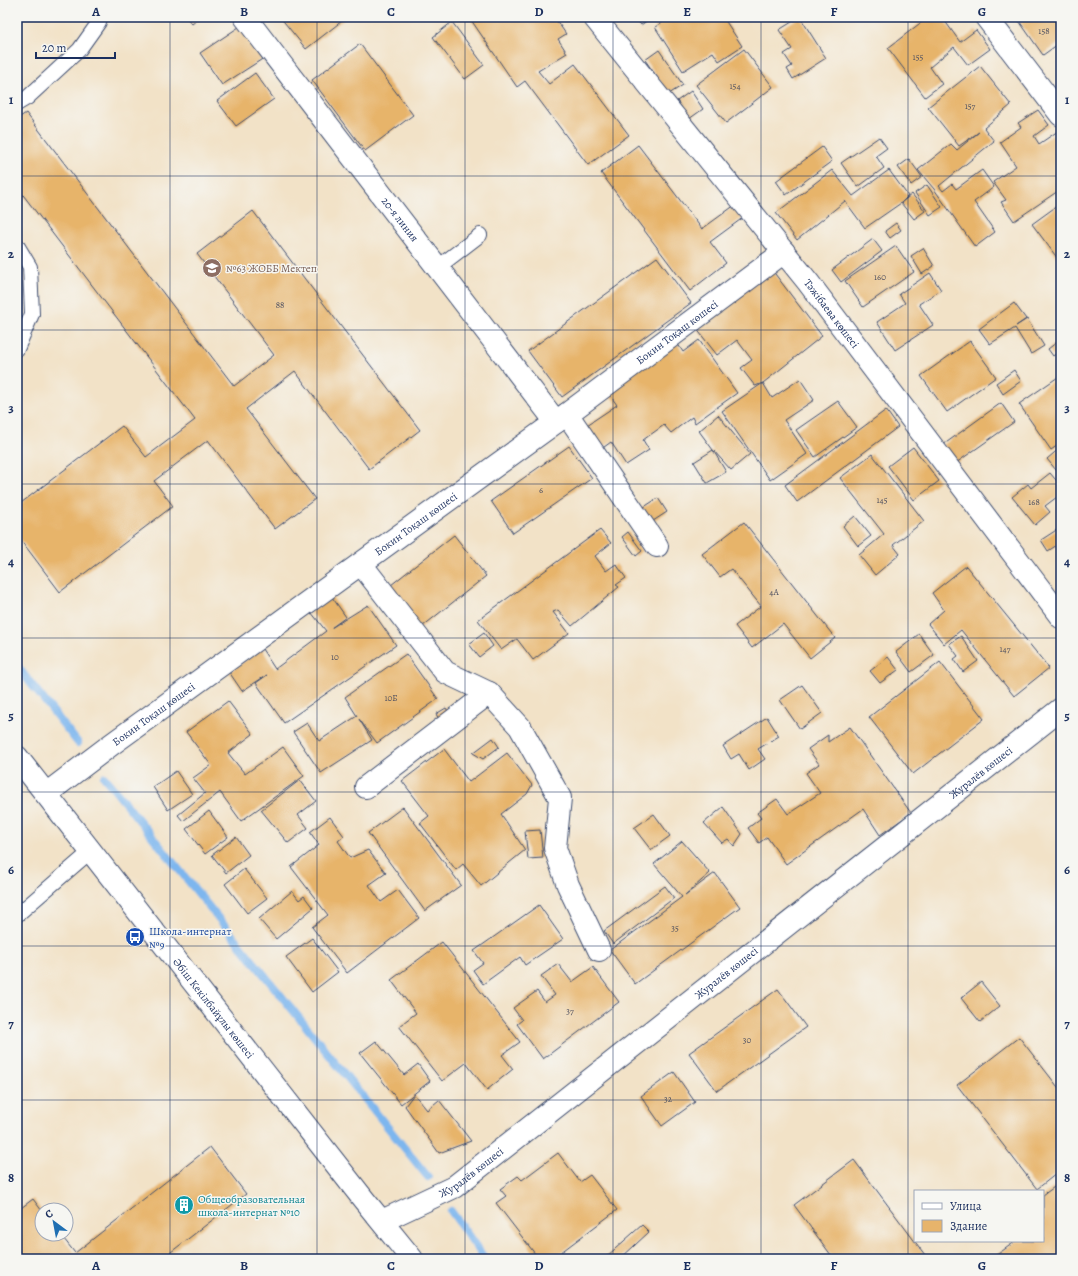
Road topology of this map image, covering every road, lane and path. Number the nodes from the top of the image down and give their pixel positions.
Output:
1 (100, 17) edge
2 (245, 17) edge
3 (594, 17) edge
4 (986, 17) edge
5 (17, 104) edge
6 (1061, 115) edge
7 (480, 234) dead end
8 (17, 245) edge
9 (784, 252) junction
10 (437, 268) junction
11 (17, 349) edge
12 (561, 418) junction
13 (657, 546) dead end
14 (361, 564) junction
15 (1061, 617) edge
16 (488, 694) junction
17 (1061, 709) edge
18 (17, 757) edge
19 (366, 787) dead end
20 (46, 794) junction
21 (91, 851) junction
22 (17, 915) edge
23 (599, 950) dead end
24 (382, 1221) junction
25 (412, 1259) edge

1 - 5 lane
2 - 10 street, 20-я линия
3 - 9 street, Тәжібаева көшесі
4 - 6 street
7 - 10 lane
8 - 11 lane
9 - 12 street, Бокин Тоқаш көшесі
9 - 15 street, Тәжібаева көшесі
10 - 12 street, 20-я линия
12 - 13 street, 20-я линия
12 - 14 street, Бокин Тоқаш көшесі
14 - 16 street
14 - 20 street, Бокин Тоқаш көшесі
16 - 19 street
16 - 23 street
17 - 24 street, Журалёв көшесі
18 - 20 street, Әбіш Кекілбайұлы көшесі
20 - 21 street, Әбіш Кекілбайұлы көшесі
21 - 22 lane
21 - 24 street, Әбіш Кекілбайұлы көшесі
24 - 25 street, Әбіш Кекілбайұлы көшесі

